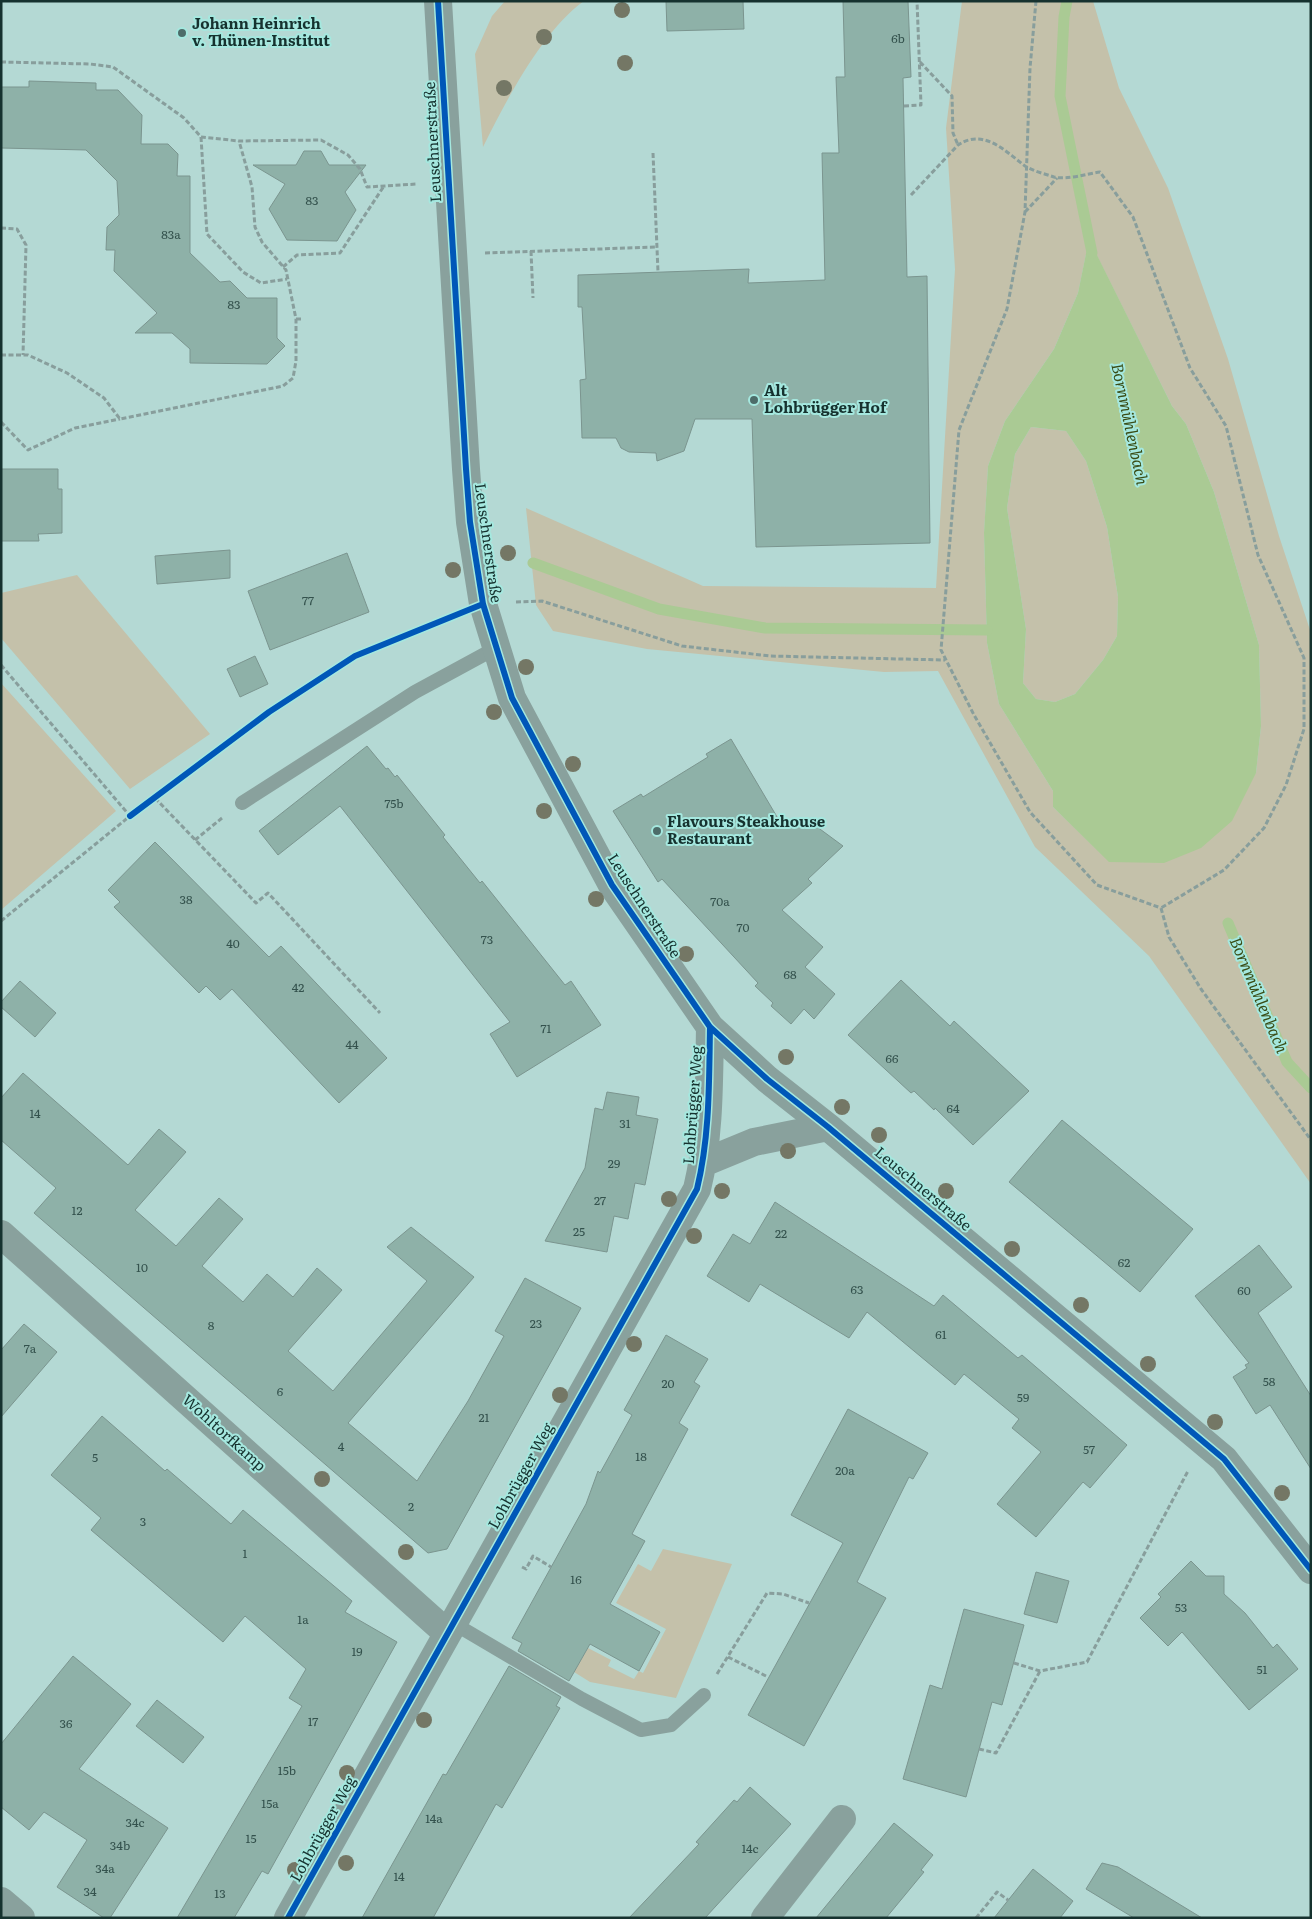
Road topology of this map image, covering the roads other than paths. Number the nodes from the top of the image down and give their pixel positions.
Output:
1 (438, 1) edge
2 (496, 648) junction
3 (242, 803) dead end
4 (710, 1027) junction
5 (828, 1126) junction
6 (704, 1163) junction
7 (1, 1234) edge
8 (1311, 1570) edge
9 (450, 1628) junction
10 (704, 1695) road end
11 (842, 1819) dead end
12 (1, 1902) edge
13 (21, 1918) edge
14 (288, 1918) edge
15 (766, 1918) edge

1 - 2 street, Leuschnerstraße
2 - 3 lane
2 - 4 street, Leuschnerstraße
4 - 5 street, Leuschnerstraße
4 - 6 street, Lohbrügger Weg
5 - 6 street, Lohbrügger Weg
5 - 8 street, Leuschnerstraße
6 - 9 street, Lohbrügger Weg
7 - 9 street, Wohltorfkamp
9 - 10 lane
9 - 14 street, Lohbrügger Weg
11 - 15 street
12 - 13 street

